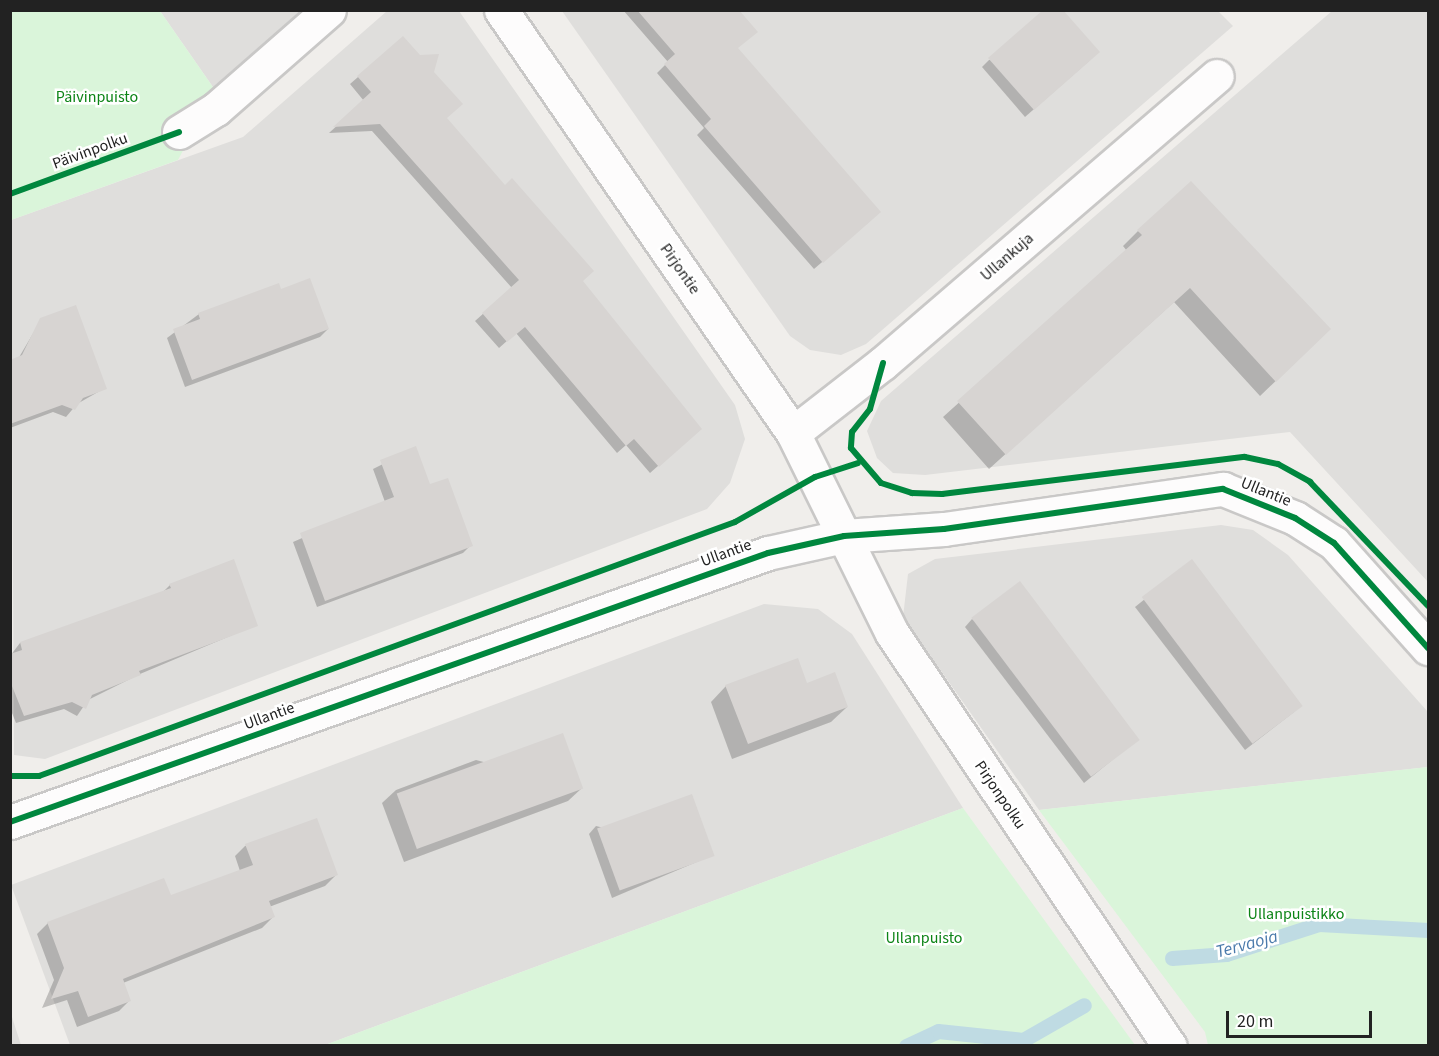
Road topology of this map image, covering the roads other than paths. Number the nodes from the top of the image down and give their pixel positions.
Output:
1 (329, 10) edge
2 (501, 10) edge
3 (1217, 76) dead end
4 (179, 132) dead end
5 (793, 433) junction
6 (844, 536) junction
7 (1428, 648) edge
8 (10, 822) edge
9 (1170, 1046) edge

1 - 4 street
2 - 5 street, Pirjontie
3 - 5 street, Ullankuja
5 - 6 street, Pirjontie
6 - 7 street, Ullantie
6 - 8 street, Ullantie
6 - 9 street, Pirjonpolku

